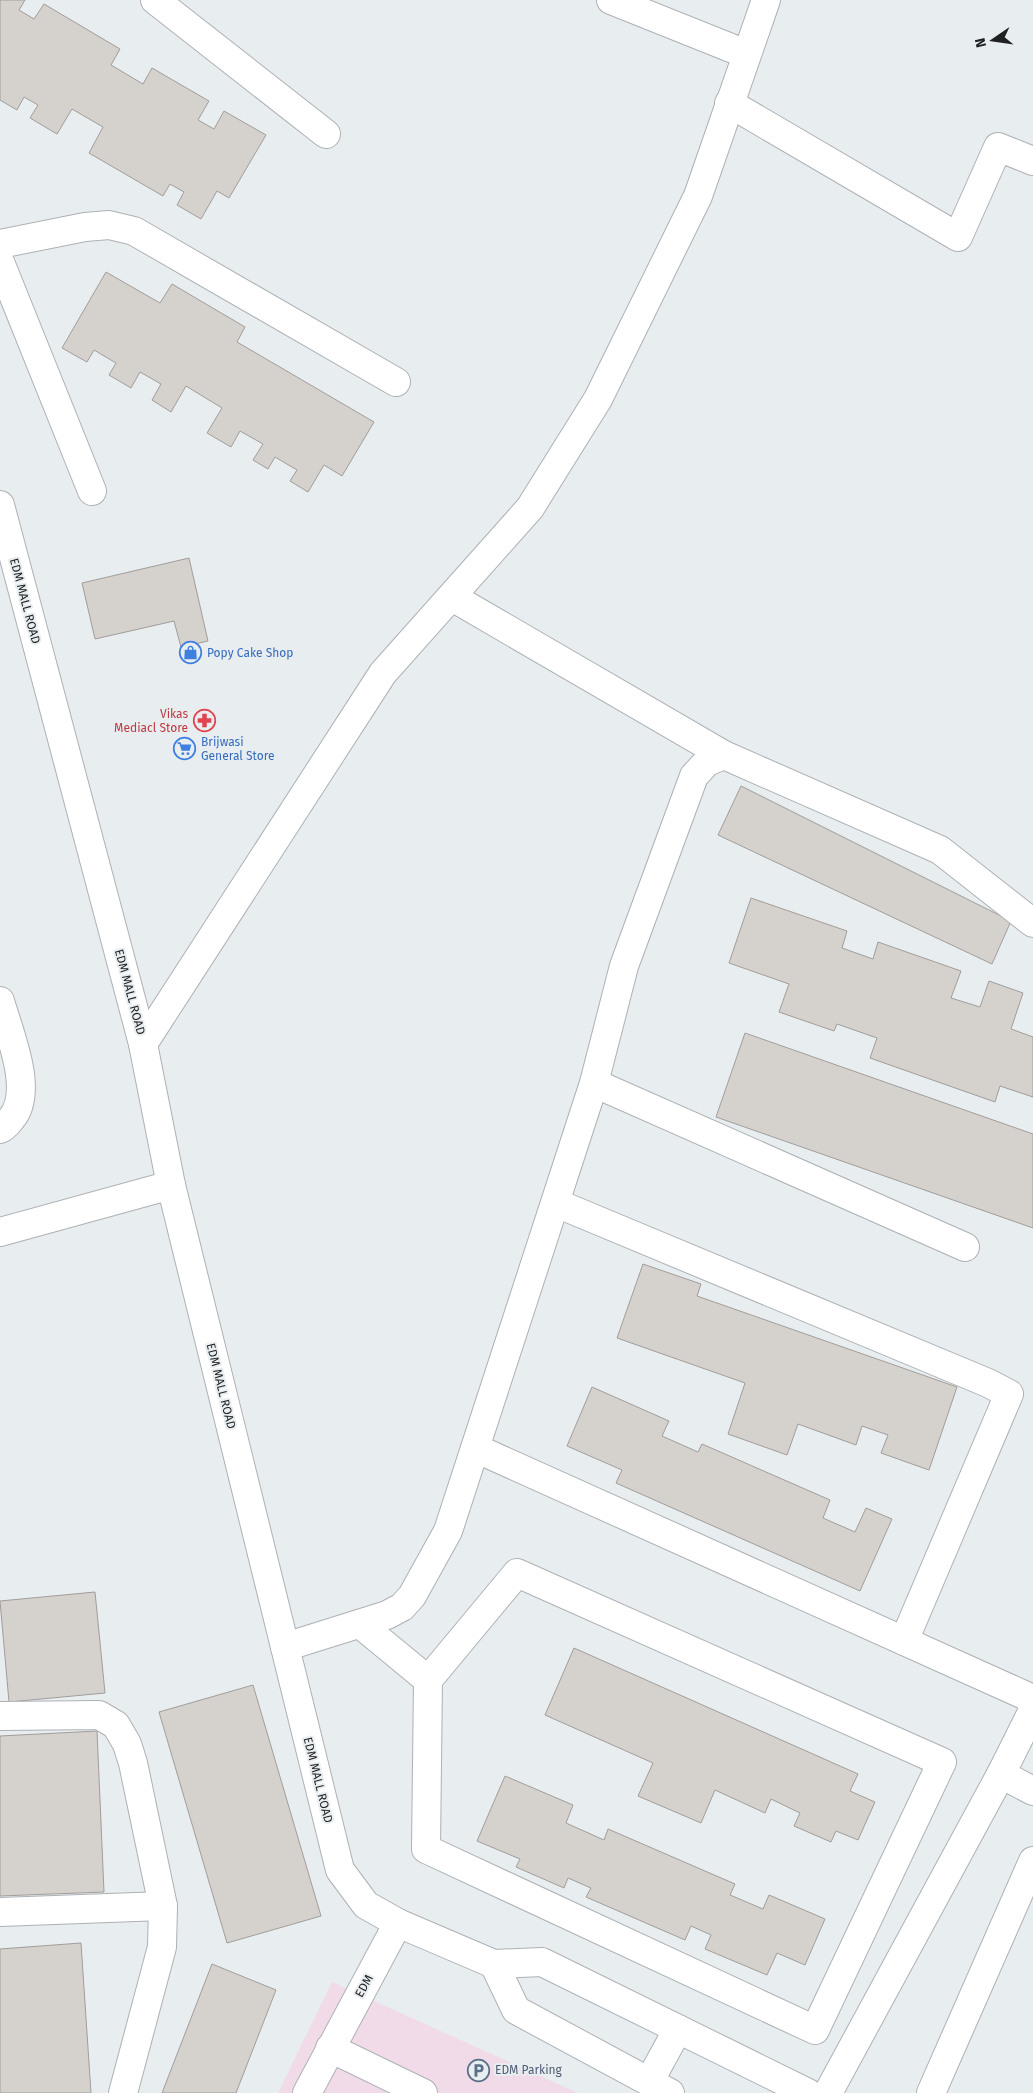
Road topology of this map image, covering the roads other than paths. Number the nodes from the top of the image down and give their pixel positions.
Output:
1 (155, 0) edge
2 (611, 0) edge
3 (766, 0) edge
4 (746, 54) junction
5 (730, 103) junction
6 (326, 134) dead end
7 (1033, 161) edge
8 (0, 244) edge
9 (0, 262) edge
10 (396, 382) dead end
11 (92, 491) dead end
12 (0, 505) edge
13 (452, 597) junction
14 (724, 755) junction
15 (1033, 923) edge
16 (0, 1001) edge
17 (143, 1044) junction
18 (594, 1083) junction
19 (0, 1129) edge
20 (171, 1185) junction
21 (556, 1203) junction
22 (0, 1232) edge
23 (965, 1247) dead end
24 (475, 1448) junction
25 (360, 1624) junction
26 (904, 1641) junction
27 (286, 1648) junction
28 (428, 1680) junction
29 (1033, 1699) edge
30 (1033, 1710) edge
31 (0, 1716) edge
32 (1001, 1774) junction
33 (1033, 1791) edge
34 (1033, 1861) edge
35 (163, 1906) junction
36 (0, 1912) edge
37 (398, 1924) junction
38 (494, 1964) junction
39 (678, 2029) junction
40 (330, 2048) junction
41 (660, 2087) edge
42 (123, 2093) edge
43 (307, 2093) edge
44 (423, 2093) edge
45 (808, 2093) edge
46 (828, 2093) edge
47 (931, 2093) edge

1 - 6 street
2 - 4 street
3 - 4 street
4 - 5 street
5 - 7 street
5 - 13 street
8 - 10 street
9 - 11 street
12 - 17 street, EDM MALL ROAD
13 - 14 street
13 - 17 street
14 - 15 street
14 - 18 street
16 - 19 street
17 - 20 street, EDM MALL ROAD
18 - 21 street
18 - 23 street
20 - 22 street
20 - 27 street, EDM MALL ROAD
21 - 24 street
21 - 26 street
24 - 25 street
24 - 26 street
25 - 27 street
25 - 28 street
26 - 29 street
27 - 37 street, EDM MALL ROAD
28 - 28 street
30 - 32 street
31 - 35 street
32 - 33 street
32 - 46 street
34 - 47 street
35 - 36 street
35 - 42 street
37 - 38 street, EDM MALL ROAD
37 - 40 street, EDM
38 - 39 street
38 - 41 street
39 - 41 street
39 - 45 street
40 - 43 street, EDM
40 - 44 street

